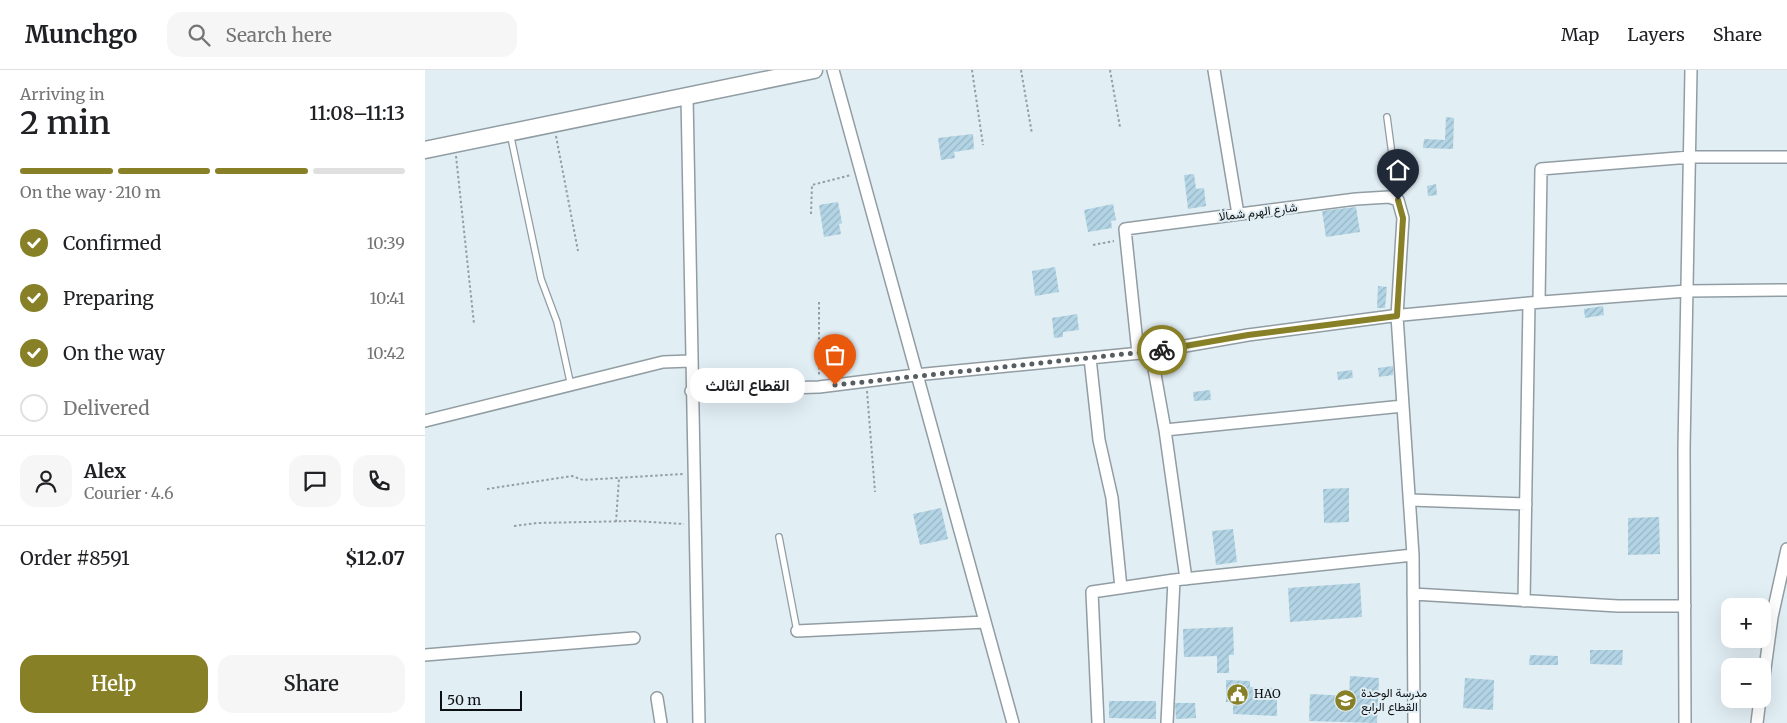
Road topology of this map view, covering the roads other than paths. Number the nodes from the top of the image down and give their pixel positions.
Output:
1 (814, 70) edge
2 (833, 70) edge
3 (1214, 70) edge
4 (1691, 70) edge
5 (687, 96) junction
6 (1387, 117) dead end
7 (509, 133) junction
8 (425, 150) edge
9 (1690, 157) junction
10 (1787, 157) edge
11 (1398, 200) junction
12 (1238, 214) junction
13 (1687, 290) junction
14 (1787, 290) edge
15 (1534, 303) junction
16 (1397, 316) junction
17 (1151, 352) junction
18 (1138, 353) junction
19 (1091, 358) junction
20 (690, 361) junction
21 (915, 375) junction
22 (571, 386) junction
23 (691, 391) junction
24 (1403, 406) junction
25 (425, 421) edge
26 (1165, 430) junction
27 (1409, 500) junction
28 (1526, 504) junction
29 (779, 537) dead end
30 (1787, 549) edge
31 (1413, 555) junction
32 (1180, 580) junction
33 (1121, 588) junction
34 (1413, 594) junction
35 (1524, 600) junction
36 (1685, 606) junction
37 (985, 622) junction
38 (797, 631) joint
39 (634, 638) dead end
40 (425, 655) edge
41 (1766, 658) edge
42 (657, 698) dead end
43 (1759, 708) edge
44 (661, 723) edge
45 (699, 723) edge
46 (1013, 723) edge
47 (1099, 723) edge
48 (1167, 723) edge
49 (1414, 723) edge
50 (1685, 723) edge
51 (1757, 723) edge

1 - 5 main road
2 - 21 street
3 - 12 street
4 - 9 street
5 - 7 main road
5 - 20 street
6 - 11 lane
7 - 8 main road
7 - 22 lane
9 - 10 street
9 - 13 street
9 - 15 street
11 - 12 street, شارع الهرم شمالًا
11 - 16 street
12 - 18 street, شارع الهرم شمالًا
13 - 14 street
13 - 15 street
13 - 36 street
15 - 16 street
15 - 28 street
16 - 17 street
16 - 24 street
17 - 18 street
17 - 26 street
18 - 19 street
19 - 21 street
19 - 33 street
20 - 22 street
20 - 23 street
21 - 23 street
21 - 37 street
22 - 25 street
23 - 45 street
24 - 26 street
24 - 27 street
26 - 32 street
27 - 28 street
27 - 31 street
28 - 35 street
29 - 38 lane
30 - 41 street
31 - 32 street
31 - 34 street
32 - 33 street
32 - 48 street
33 - 47 street
34 - 35 street
34 - 49 street
35 - 36 street
36 - 50 street
37 - 38 street
37 - 46 street
39 - 40 street
42 - 44 street
43 - 51 street

